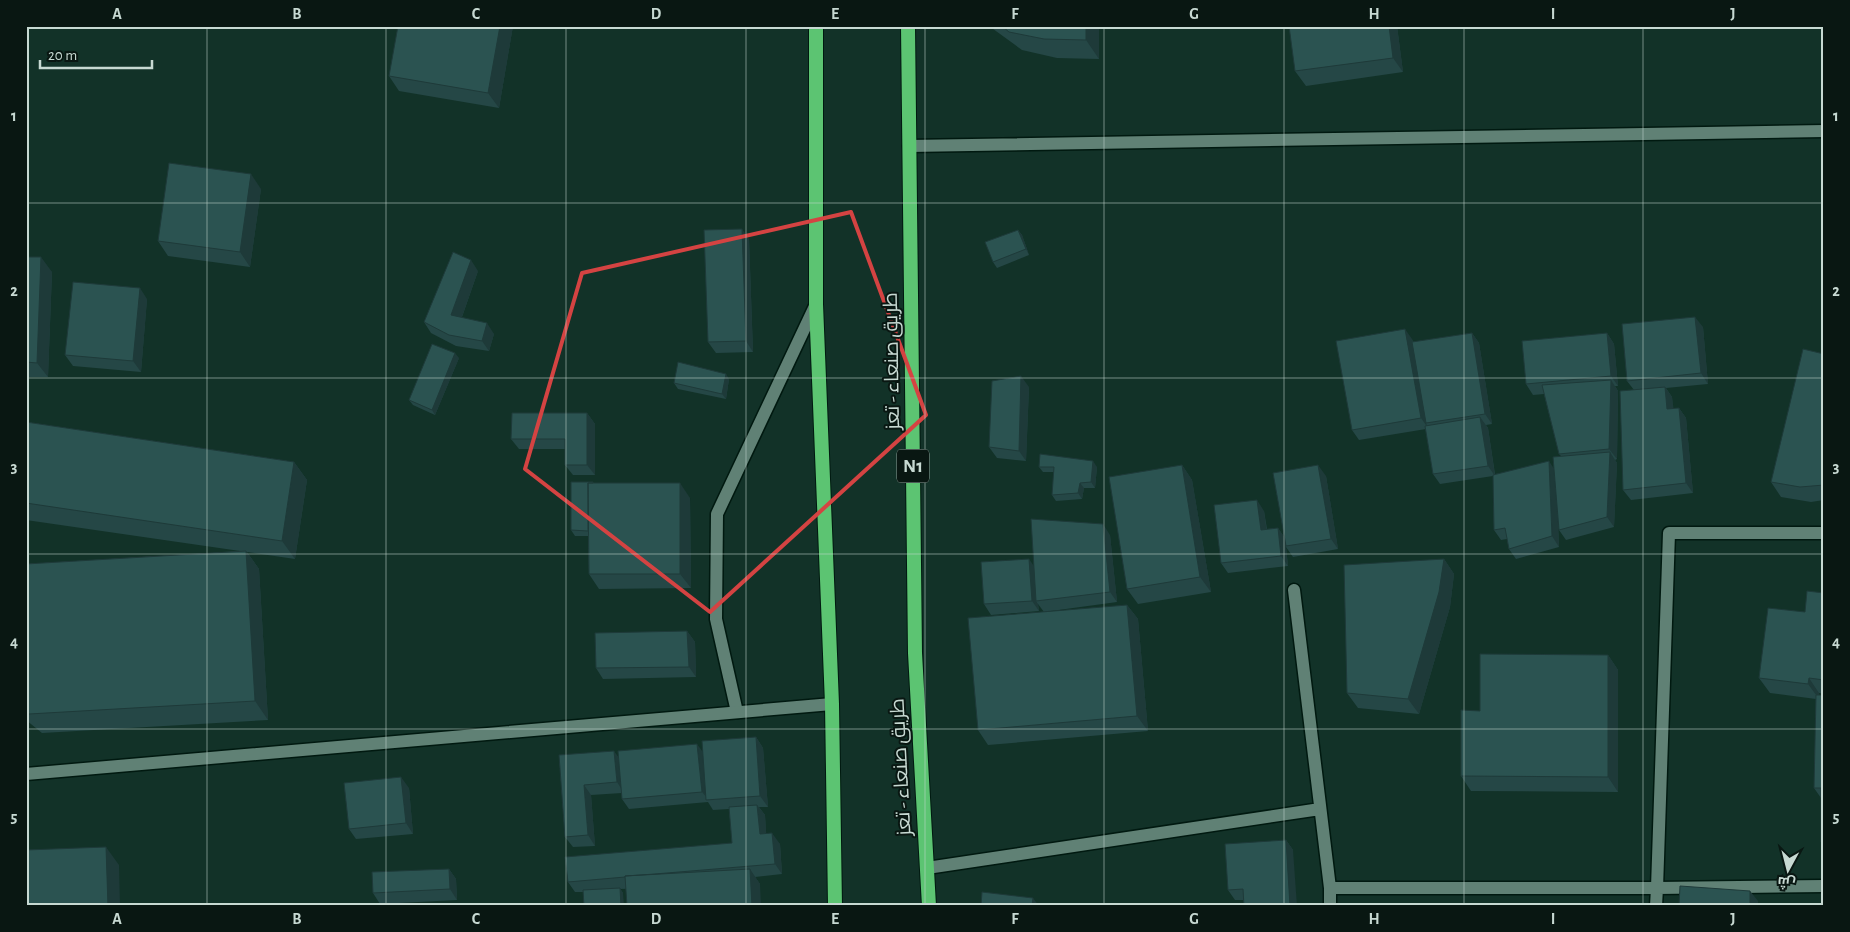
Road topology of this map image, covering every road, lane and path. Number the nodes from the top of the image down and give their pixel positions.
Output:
1 (816, 26) edge
2 (908, 26) edge
3 (1824, 131) edge
4 (909, 146) junction
5 (816, 304) junction
6 (1824, 533) edge
7 (1294, 590) dead end
8 (832, 704) junction
9 (737, 712) junction
10 (26, 774) edge
11 (1320, 809) junction
12 (927, 868) junction
13 (1824, 886) edge
14 (1330, 888) junction
15 (1657, 888) junction
16 (834, 906) edge
17 (929, 906) edge
18 (1330, 906) edge
19 (1656, 906) edge

1 - 5 highway
2 - 4 highway, طريق صنعاء - تعز / N1
3 - 4 street
4 - 12 highway, طريق صنعاء - تعز / N1
5 - 8 highway
5 - 9 street
6 - 15 street
7 - 11 street
8 - 9 street
8 - 16 highway
9 - 10 street
11 - 12 street
11 - 14 street
12 - 17 highway, طريق صنعاء - تعز / N1
13 - 15 street
14 - 15 street
14 - 18 street
15 - 19 street

